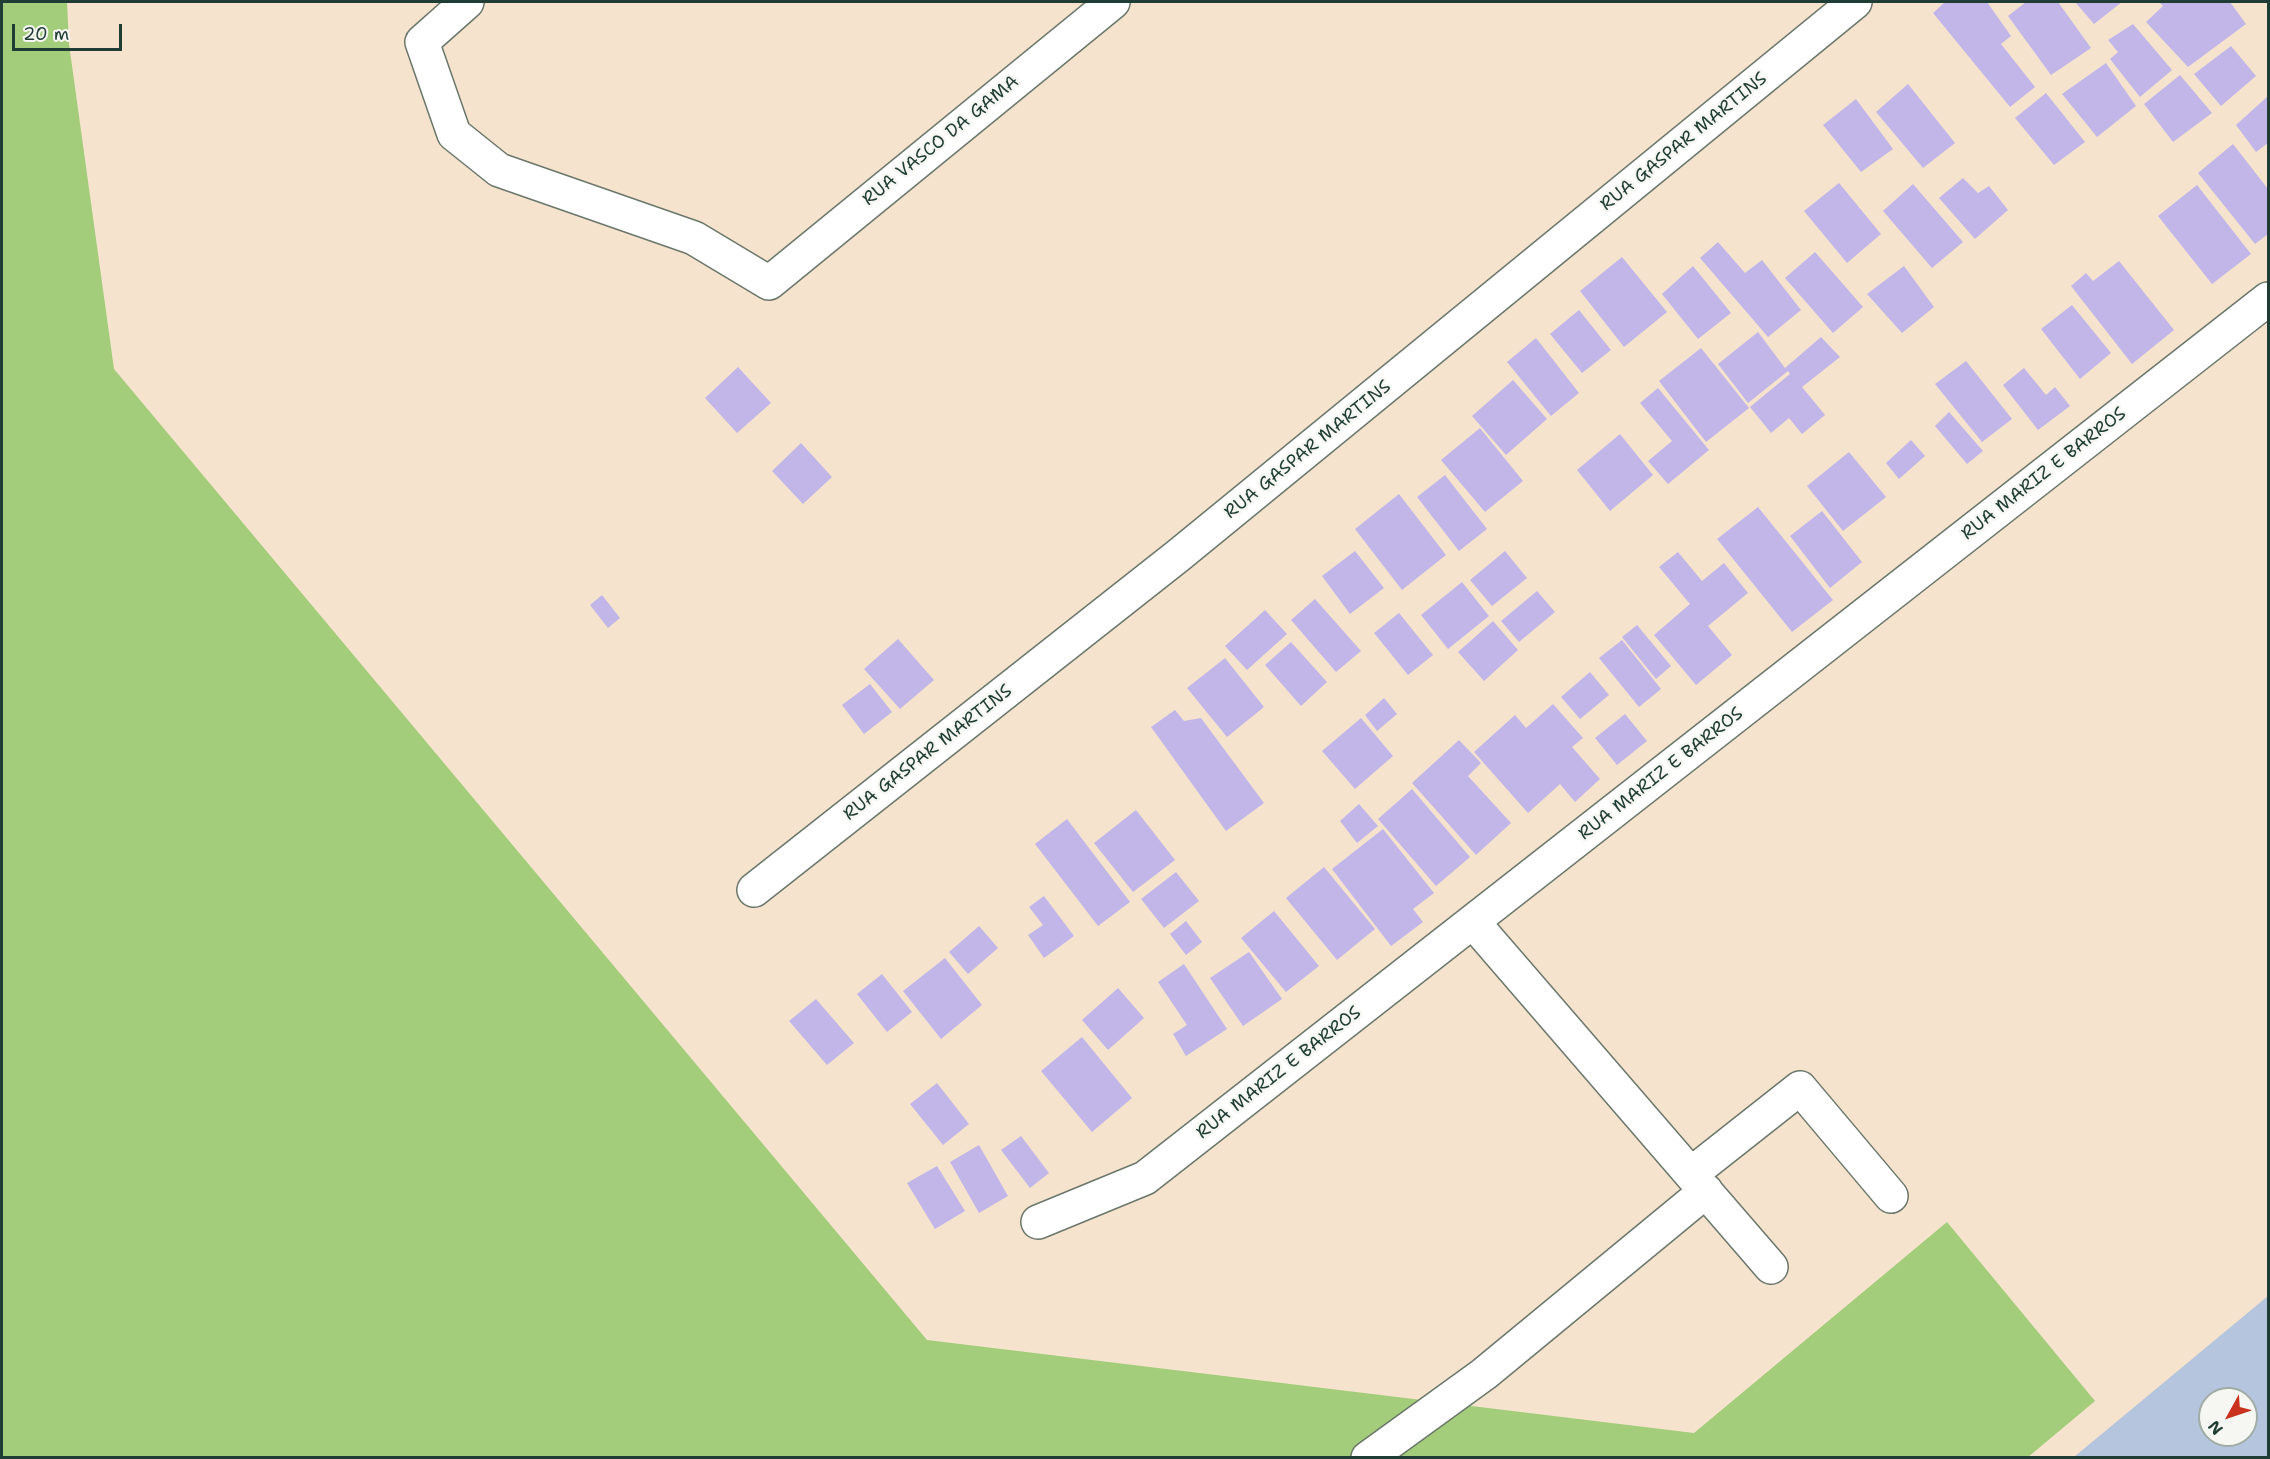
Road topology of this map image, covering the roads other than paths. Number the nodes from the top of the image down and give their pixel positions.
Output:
1 (467, 2) edge
2 (1113, 2) edge
3 (1855, 2) edge
4 (2268, 299) edge
5 (754, 890) dead end
6 (1473, 921) junction
7 (1698, 1182) junction
8 (1891, 1196) dead end
9 (1038, 1222) dead end
10 (1771, 1266) dead end
11 (1368, 1458) edge

1 - 2 street, RUA VASCO DA GAMA
3 - 5 street, RUA GASPAR MARTINS
4 - 6 street, RUA MARIZ E BARROS
6 - 7 street
6 - 9 street, RUA MARIZ E BARROS
7 - 8 street
7 - 10 street
7 - 11 street

